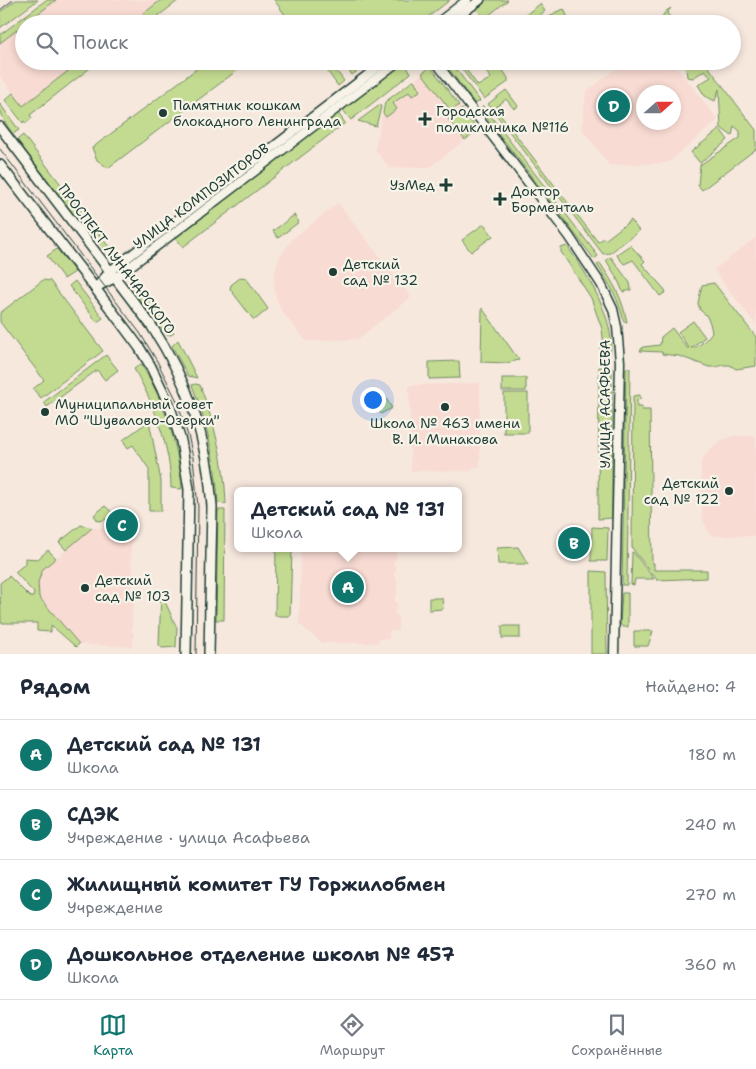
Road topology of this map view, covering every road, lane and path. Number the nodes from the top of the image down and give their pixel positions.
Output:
1 (467, 0) edge
2 (480, 0) edge
3 (448, 15) edge
4 (460, 15) edge
5 (374, 70) edge
6 (387, 70) edge
7 (442, 70) edge
8 (0, 127) edge
9 (0, 165) edge
10 (113, 274) junction
11 (95, 288) junction
12 (186, 654) edge
13 (209, 654) edge
14 (614, 654) edge

1 - 3 street
2 - 4 street
5 - 10 street, УЛИЦА КОМПОЗИТОРОВ
6 - 10 street, УЛИЦА КОМПОЗИТОРОВ
7 - 14 street, УЛИЦА АСАФЬЕВА
8 - 10 main road, ПРОСПЕКТ ЛУНАЧАРСКОГО
9 - 11 main road
10 - 11 street, УЛИЦА КОМПОЗИТОРОВ
10 - 13 main road, ПРОСПЕКТ ЛУНАЧАРСКОГО
11 - 12 main road

